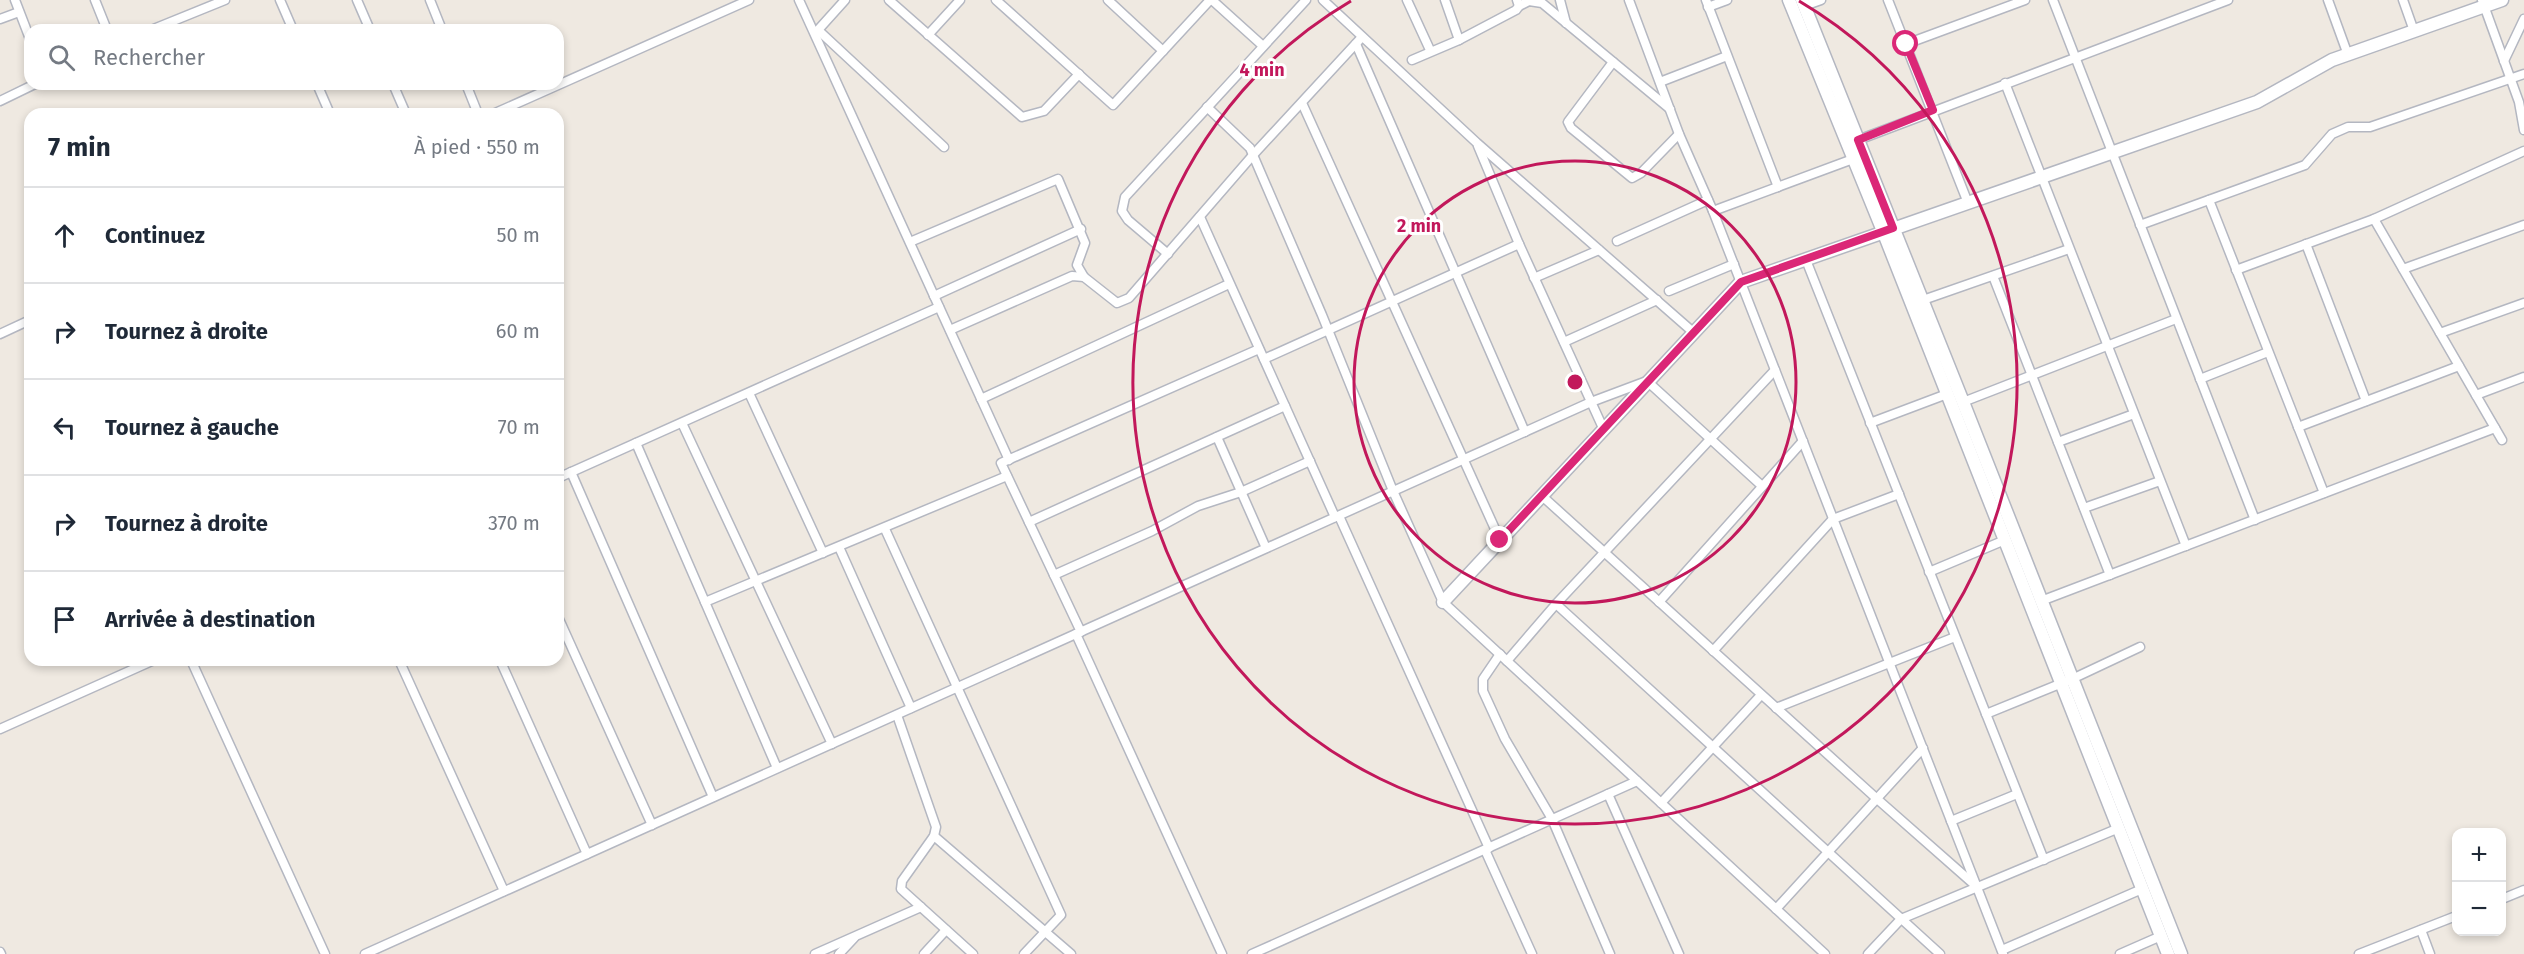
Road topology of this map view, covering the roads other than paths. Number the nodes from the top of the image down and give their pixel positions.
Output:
1 (15, 0) edge
2 (95, 0) edge
3 (225, 0) edge
4 (280, 0) edge
5 (357, 0) edge
6 (429, 0) edge
7 (749, 0) edge
8 (800, 0) edge
9 (845, 0) edge
10 (889, 0) edge
11 (960, 0) edge
12 (996, 0) edge
13 (1108, 0) edge
14 (1211, 0) edge
15 (1306, 0) edge
16 (1323, 0) edge
17 (1407, 0) edge
18 (1445, 0) edge
19 (1560, 0) edge
20 (1629, 0) edge
21 (1727, 0) edge
22 (1789, 0) edge
23 (1821, 0) edge
24 (1888, 0) edge
25 (2025, 0) edge
26 (2053, 0) edge
27 (2228, 0) edge
28 (2328, 0) edge
29 (2403, 0) edge
30 (2502, 0) edge
31 (1518, 3) edge
32 (1707, 3) edge
33 (1803, 3) edge
34 (2483, 3) edge
35 (19, 12) junction
36 (0, 20) edge
37 (2524, 20) edge
38 (1566, 22) junction
39 (24, 24) edge
40 (105, 24) edge
41 (166, 24) edge
42 (290, 24) edge
43 (367, 24) edge
44 (439, 24) edge
45 (2414, 31) junction
46 (928, 35) junction
47 (1459, 40) junction
48 (1359, 41) junction
49 (1906, 44) junction
50 (1263, 46) junction
51 (1430, 50) junction
52 (1163, 51) junction
53 (2348, 55) junction
54 (1727, 56) junction
55 (2076, 58) junction
56 (1412, 60) dead end
57 (2504, 61) junction
58 (1613, 62) junction
59 (1078, 74) junction
60 (2524, 74) edge
61 (2511, 79) junction
62 (564, 82) edge
63 (1660, 82) junction
64 (2005, 84) junction
65 (24, 89) edge
66 (320, 90) edge
67 (396, 90) edge
68 (468, 90) edge
69 (547, 90) edge
70 (0, 101) edge
71 (1302, 103) junction
72 (1208, 107) junction
73 (327, 108) edge
74 (403, 108) edge
75 (476, 108) edge
76 (506, 108) edge
77 (1670, 109) junction
78 (1933, 110) junction
79 (2524, 130) edge
80 (1679, 134) junction
81 (1858, 140) junction
82 (1477, 143) junction
83 (944, 147) dead end
84 (2524, 151) edge
85 (2112, 153) junction
86 (1253, 155) junction
87 (1853, 159) junction
88 (2041, 178) junction
89 (1778, 187) junction
90 (1708, 200) junction
91 (2209, 200) junction
92 (1968, 203) junction
93 (1713, 211) junction
94 (1200, 217) junction
95 (2374, 219) junction
96 (2140, 225) junction
97 (2524, 225) edge
98 (1081, 229) junction
99 (1888, 230) junction
100 (1617, 241) dead end
101 (910, 242) junction
102 (1519, 244) junction
103 (2306, 244) junction
104 (2069, 249) junction
105 (1599, 250) junction
106 (1168, 254) junction
107 (1806, 260) junction
108 (1734, 264) junction
109 (2403, 269) junction
110 (2236, 270) junction
111 (1455, 273) junction
112 (1993, 276) junction
113 (1084, 277) junction
114 (1534, 278) junction
115 (1741, 282) junction
116 (1229, 284) junction
117 (1669, 291) dead end
118 (934, 296) junction
119 (1657, 300) junction
120 (1923, 300) junction
121 (1392, 301) junction
122 (2524, 303) edge
123 (939, 307) junction
124 (2176, 319) junction
125 (24, 323) edge
126 (950, 330) junction
127 (1328, 330) junction
128 (1693, 332) junction
129 (2439, 333) junction
130 (0, 334) edge
131 (1564, 342) junction
132 (2107, 346) junction
133 (1259, 348) junction
134 (2268, 352) junction
135 (1264, 359) junction
136 (2459, 366) junction
137 (1775, 370) junction
138 (2032, 375) junction
139 (2524, 377) edge
140 (2200, 379) junction
141 (1647, 381) junction
142 (749, 393) junction
143 (1947, 394) junction
144 (2476, 395) junction
145 (981, 399) junction
146 (2366, 401) junction
147 (1591, 402) junction
148 (1963, 402) junction
149 (1285, 406) junction
150 (2134, 414) junction
151 (682, 423) junction
152 (1870, 423) junction
153 (2298, 427) junction
154 (1603, 428) junction
155 (2495, 428) junction
156 (1525, 432) junction
157 (1217, 437) junction
158 (1710, 439) junction
159 (2502, 440) dead end
160 (1803, 441) junction
161 (2058, 442) junction
162 (636, 443) junction
163 (1009, 460) junction
164 (1462, 460) junction
165 (1310, 462) junction
166 (571, 472) junction
167 (564, 475) edge
168 (1006, 476) junction
169 (2160, 481) junction
170 (1762, 486) junction
171 (1241, 492) junction
172 (1393, 492) junction
173 (2324, 493) junction
174 (1899, 494) junction
175 (1541, 495) junction
176 (2084, 508) junction
177 (1337, 517) junction
178 (1833, 519) junction
179 (2255, 520) junction
180 (1029, 522) junction
181 (885, 528) junction
182 (1500, 540) junction
183 (2005, 540) junction
184 (2186, 546) junction
185 (839, 547) junction
186 (1266, 548) junction
187 (1604, 552) junction
188 (823, 553) junction
189 (1929, 572) junction
190 (1054, 575) junction
191 (2110, 575) junction
192 (755, 580) junction
193 (2041, 601) junction
194 (1443, 602) junction
195 (1659, 602) junction
196 (705, 603) junction
197 (1556, 604) junction
198 (564, 630) edge
199 (1078, 633) junction
200 (1955, 637) junction
201 (2140, 647) dead end
202 (1713, 651) junction
203 (1500, 654) junction
204 (1507, 662) junction
205 (1890, 664) junction
206 (141, 666) edge
207 (194, 666) edge
208 (402, 666) edge
209 (503, 666) edge
210 (2067, 681) junction
211 (957, 687) junction
212 (1761, 695) junction
213 (911, 708) junction
214 (1776, 708) junction
215 (1986, 714) junction
216 (897, 715) junction
217 (0, 729) edge
218 (832, 744) junction
219 (1713, 747) junction
220 (1923, 748) junction
221 (777, 768) junction
222 (1637, 781) junction
223 (1608, 794) junction
224 (2017, 794) junction
225 (713, 797) junction
226 (1876, 798) junction
227 (1661, 803) junction
228 (1552, 819) junction
229 (1951, 821) junction
230 (652, 825) junction
231 (2120, 828) junction
232 (934, 836) junction
233 (1487, 849) junction
234 (1828, 852) junction
235 (587, 854) junction
236 (2044, 860) junction
237 (1977, 887) junction
238 (2142, 889) junction
239 (2524, 890) edge
240 (504, 891) junction
241 (2506, 897) edge
242 (921, 906) junction
243 (1776, 909) junction
244 (1901, 918) junction
245 (2452, 918) edge
246 (946, 930) junction
247 (2421, 930) junction
248 (1045, 931) junction
249 (856, 936) junction
250 (2161, 936) junction
251 (2003, 952) edge
252 (325, 954) edge
253 (365, 954) edge
254 (815, 954) edge
255 (839, 954) edge
256 (924, 954) edge
257 (973, 954) edge
258 (1024, 954) edge
259 (1071, 954) edge
260 (1222, 954) edge
261 (1252, 954) edge
262 (1532, 954) edge
263 (1610, 954) edge
264 (1679, 954) edge
265 (1826, 954) edge
266 (1868, 954) edge
267 (1940, 954) edge
268 (2120, 954) edge
269 (2168, 954) edge
270 (2181, 954) edge
271 (2359, 954) edge
272 (2430, 954) edge

1 - 35 street
2 - 40 street
3 - 41 street
4 - 42 street
5 - 43 street
6 - 44 street
7 - 62 street
8 - 101 street
9 - 83 street
10 - 46 street
11 - 46 street
12 - 59 street
13 - 52 street
14 - 50 street
14 - 52 street
15 - 50 street
16 - 48 street
17 - 51 street
18 - 47 street
19 - 38 street
20 - 63 street
21 - 32 street
22 - 87 street
23 - 33 street
24 - 49 street
25 - 49 street
26 - 55 street
27 - 55 street
28 - 53 street
29 - 45 street
30 - 34 street
31 - 38 street
31 - 47 street
32 - 54 street
33 - 81 street
34 - 45 street
34 - 57 street
35 - 36 street
35 - 39 street
37 - 57 street
38 - 58 street
45 - 53 street
46 - 59 street
47 - 51 street
48 - 71 street
48 - 82 street
48 - 111 street
49 - 78 street
50 - 72 street
51 - 56 street
52 - 59 street
53 - 85 street
54 - 63 street
54 - 89 street
55 - 64 street
55 - 85 street
57 - 61 street
58 - 77 street
58 - 80 street
60 - 61 street
61 - 79 street
61 - 91 street
63 - 77 street
64 - 78 street
64 - 88 street
65 - 70 street
66 - 73 street
67 - 74 street
68 - 75 street
69 - 76 street
71 - 86 street
71 - 121 street
72 - 86 street
72 - 106 street
77 - 80 street
78 - 81 street
78 - 92 street
80 - 90 street
81 - 99 street
82 - 102 street
82 - 105 street
84 - 95 street
85 - 88 street
85 - 96 street
86 - 94 street
86 - 127 street
87 - 89 street
87 - 99 street
88 - 92 street
88 - 104 street
89 - 93 street
90 - 93 street
90 - 100 street
91 - 96 street
91 - 110 street
92 - 99 street
93 - 108 street
94 - 106 street
94 - 116 street
95 - 103 street
95 - 109 street
96 - 124 street
97 - 109 street
98 - 101 street
98 - 113 street
98 - 118 street
99 - 107 street
99 - 120 street
99 - 143 street
101 - 118 street
102 - 111 street
102 - 114 street
103 - 110 street
103 - 146 street
104 - 112 street
104 - 132 street
105 - 114 street
105 - 119 street
106 - 113 street
107 - 115 street
107 - 152 street
108 - 115 street
108 - 117 street
109 - 129 street
110 - 134 street
111 - 121 street
111 - 156 street
112 - 120 street
112 - 138 street
113 - 126 street
114 - 131 street
115 - 128 street
115 - 137 street
116 - 133 street
116 - 145 street
118 - 123 street
119 - 128 street
119 - 131 street
120 - 148 street
121 - 127 street
121 - 164 street
122 - 129 street
123 - 126 street
123 - 142 street
124 - 132 street
124 - 140 street
125 - 130 street
126 - 145 street
127 - 135 street
127 - 172 street
128 - 141 street
129 - 136 street
131 - 147 street
132 - 138 street
132 - 150 street
133 - 135 street
133 - 163 street
134 - 140 street
134 - 153 street
135 - 149 street
136 - 144 street
136 - 146 street
137 - 158 street
137 - 160 street
138 - 148 street
138 - 161 street
139 - 144 street
140 - 179 street
141 - 147 street
141 - 154 street
141 - 158 street
142 - 151 street
142 - 188 street
143 - 152 street
143 - 183 street
144 - 155 street
145 - 163 street
146 - 153 street
147 - 154 street
147 - 156 street
148 - 193 street
149 - 157 street
149 - 165 street
150 - 161 street
150 - 169 street
151 - 162 street
151 - 192 street
152 - 174 street
153 - 173 street
154 - 175 street
155 - 159 street
155 - 173 street
156 - 164 street
157 - 171 street
157 - 180 street
158 - 170 street
158 - 187 street
160 - 170 street
160 - 178 street
161 - 176 street
162 - 166 street
162 - 196 street
163 - 168 street
164 - 172 street
164 - 182 street
165 - 171 street
165 - 177 street
166 - 167 street
166 - 225 street
168 - 180 street
168 - 181 street
169 - 176 street
169 - 184 street
170 - 195 street
171 - 186 street
171 - 190 street
172 - 177 street
172 - 194 street
173 - 179 street
174 - 178 street
174 - 189 street
175 - 182 street
175 - 187 street
176 - 191 street
177 - 186 street
177 - 233 street
178 - 202 street
178 - 205 street
179 - 184 street
180 - 190 street
181 - 185 street
181 - 211 street
182 - 194 street
183 - 189 street
183 - 210 street
184 - 191 street
185 - 188 street
185 - 213 street
186 - 199 street
187 - 195 street
187 - 197 street
188 - 192 street
189 - 200 street
190 - 199 street
191 - 193 street
192 - 196 street
192 - 218 street
193 - 210 street
194 - 203 street
195 - 202 street
196 - 221 street
197 - 204 street
197 - 219 street
198 - 230 street
199 - 211 street
199 - 260 street
200 - 205 street
200 - 215 street
201 - 210 street
202 - 212 street
203 - 204 street
203 - 228 street
204 - 222 street
205 - 214 street
205 - 220 street
206 - 217 street
207 - 252 street
208 - 240 street
209 - 235 street
210 - 215 street
210 - 231 street
210 - 270 street
211 - 213 street
211 - 248 street
212 - 214 street
212 - 219 street
213 - 216 street
214 - 226 street
215 - 224 street
216 - 218 street
216 - 232 street
218 - 221 street
219 - 227 street
219 - 234 street
220 - 226 street
220 - 229 street
221 - 225 street
222 - 223 street
222 - 227 street
223 - 228 street
223 - 264 street
224 - 229 street
224 - 236 street
225 - 230 street
226 - 234 street
226 - 237 street
227 - 243 street
228 - 233 street
228 - 263 street
229 - 237 street
230 - 235 street
231 - 236 street
231 - 238 street
232 - 242 street
232 - 248 street
233 - 261 street
233 - 262 street
234 - 243 street
234 - 244 street
235 - 240 street
236 - 237 street
237 - 244 street
237 - 251 street
238 - 250 street
238 - 251 street
239 - 241 street
240 - 253 street
242 - 246 street
242 - 249 street
243 - 265 street
244 - 266 street
244 - 267 street
245 - 247 street
246 - 256 street
246 - 257 street
247 - 271 street
247 - 272 street
248 - 258 street
248 - 259 street
249 - 254 street
249 - 255 street
250 - 268 street
250 - 269 street

